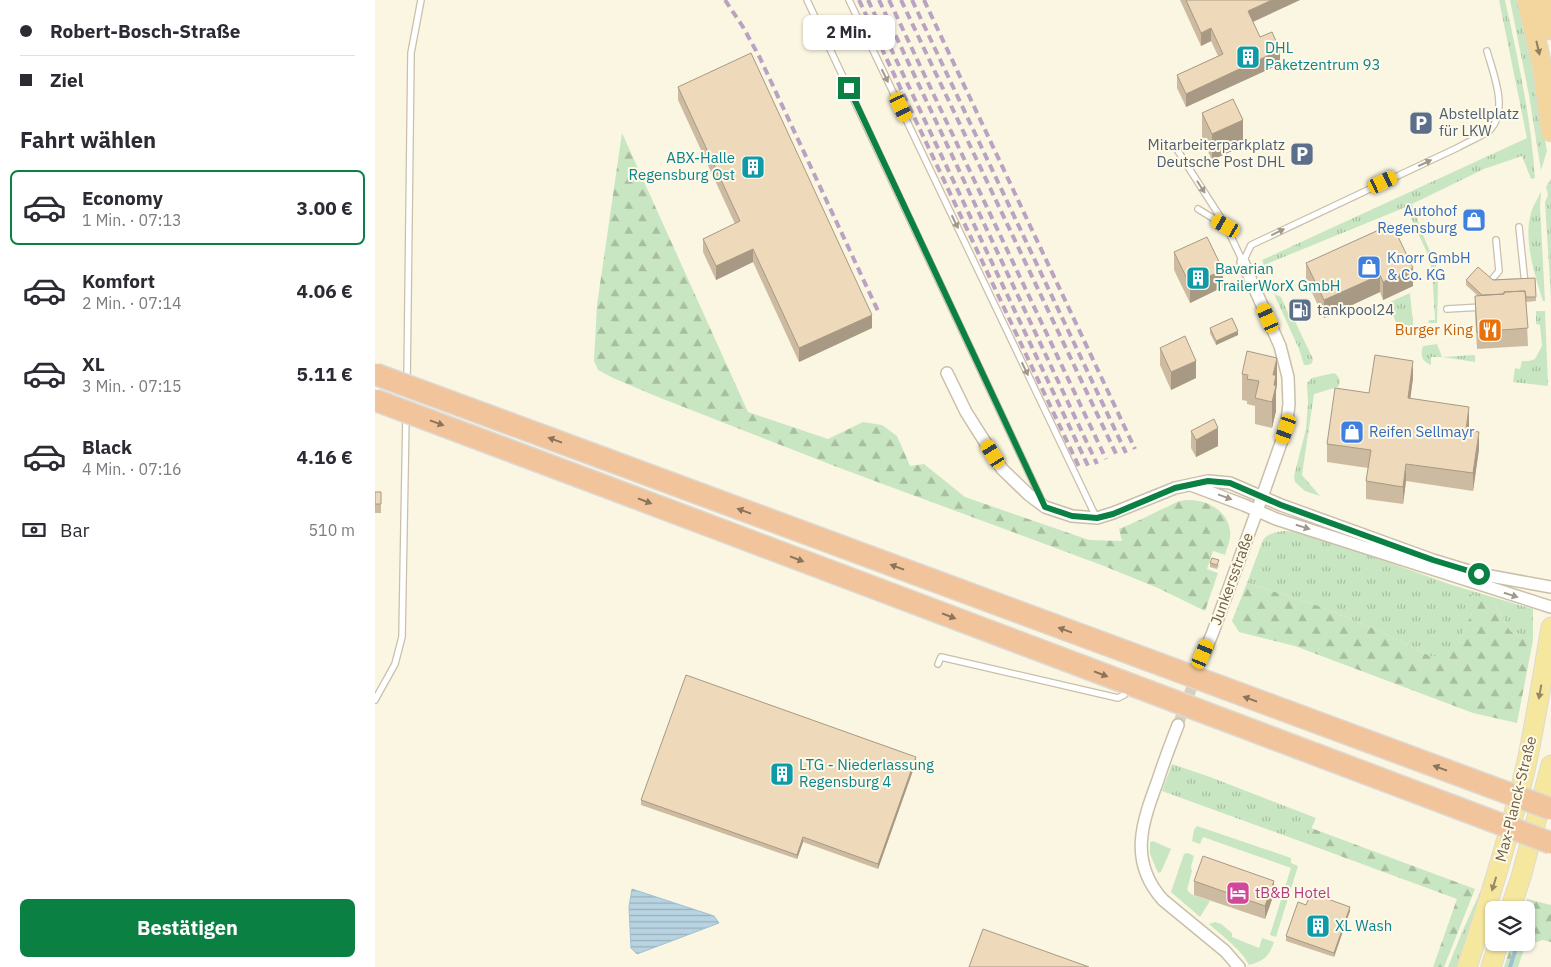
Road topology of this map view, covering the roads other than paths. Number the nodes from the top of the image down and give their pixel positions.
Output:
1 (421, 0) edge
2 (807, 0) edge
3 (849, 0) edge
4 (1527, 0) edge
5 (1545, 0) edge
6 (1551, 30) edge
7 (1487, 51) dead end
8 (1551, 132) edge
9 (1176, 148) dead end
10 (1198, 210) dead end
11 (1226, 226) junction
12 (1519, 227) dead end
13 (1496, 240) dead end
14 (1243, 262) junction
15 (1481, 293) edge
16 (1527, 295) edge
17 (1475, 300) edge
18 (1488, 306) edge
19 (1468, 308) junction
20 (1447, 309) dead end
21 (947, 373) dead end
22 (375, 374) edge
23 (407, 391) dead end
24 (375, 400) edge
25 (407, 400) dead end
26 (1260, 504) junction
27 (1045, 507) junction
28 (1097, 518) junction
29 (1551, 587) edge
30 (1551, 607) edge
31 (1551, 627) edge
32 (1203, 654) tunnel mouth
33 (938, 664) dead end
34 (1124, 695) dead end
35 (375, 700) edge
36 (1178, 724) tunnel mouth
37 (1551, 765) edge
38 (1551, 809) edge
39 (1551, 843) edge
40 (1513, 901) edge
41 (1496, 951) edge
42 (1239, 967) edge
43 (1467, 967) edge
44 (1491, 967) edge

1 - 23 lane
2 - 27 lane
3 -> 28 lane
4 -> 8 highway
5 - 6 highway
14 -> 7 lane
9 -> 11 lane
10 - 11 lane
11 - 14 lane
12 - 16 lane
13 - 15 lane
14 - 26 street, Junkersstraße
17 - 19 lane
18 - 19 lane
19 - 20 lane
21 - 27 street
38 -> 22 highway, bridge
24 -> 39 highway, bridge
25 - 35 lane
26 - 28 street
26 - 29 street
26 -> 30 street
26 - 32 street, Junkersstraße
27 - 28 street
31 -> 43 main road, Max-Planck-Straße
33 - 34 lane
36 - 42 street
37 - 40 main road, Max-Planck-Straße
41 - 44 main road

